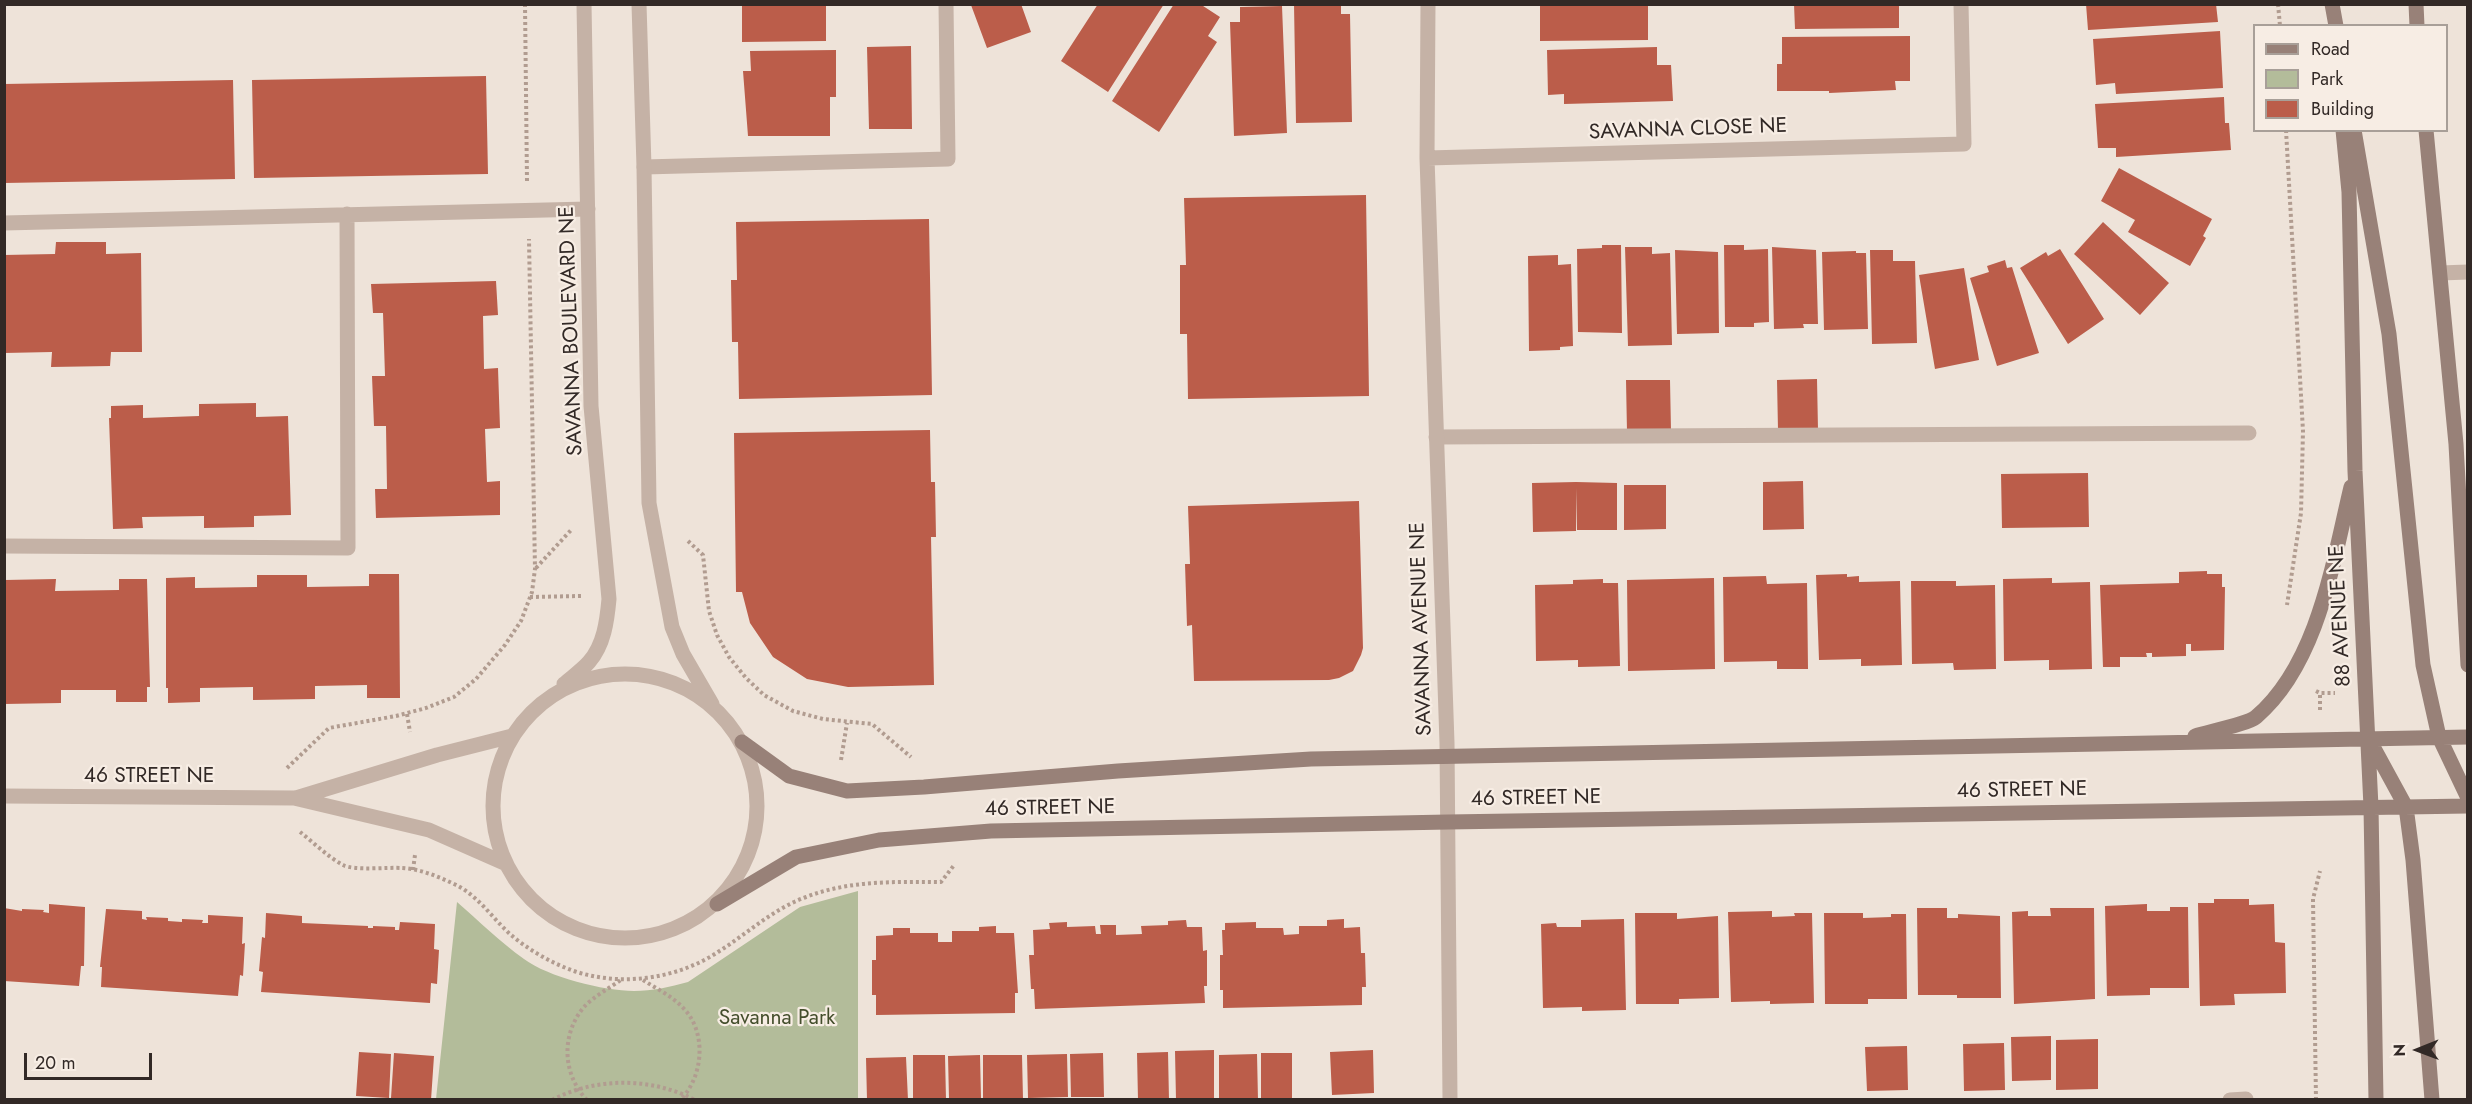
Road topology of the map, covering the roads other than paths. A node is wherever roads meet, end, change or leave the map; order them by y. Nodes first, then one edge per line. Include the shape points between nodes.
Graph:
1 (584, 4) edge
2 (639, 4) edge
3 (946, 4) edge
4 (1428, 4) edge
5 (1961, 4) edge
6 (2331, 4) edge
7 (2416, 4) edge
8 (2334, 24) edge
9 (2417, 24) edge
10 (2343, 132) edge
11 (2354, 132) edge
12 (2426, 132) edge
13 (1427, 158) junction
14 (644, 167) junction
15 (588, 209) junction
16 (347, 214) junction
17 (4, 224) edge
18 (2468, 272) edge
19 (2440, 273) junction
20 (2249, 433) dead end
21 (1436, 437) junction
22 (2355, 471) junction
23 (4, 546) edge
24 (2468, 665) edge
25 (542, 702) junction
26 (713, 706) junction
27 (512, 736) junction
28 (2368, 737) junction
29 (2439, 737) junction
30 (2468, 737) edge
31 (742, 742) junction
32 (2172, 742) junction
33 (1447, 757) junction
34 (4, 796) edge
35 (294, 798) junction
36 (2468, 798) edge
37 (2468, 806) edge
38 (2371, 807) junction
39 (2406, 807) junction
40 (1448, 822) junction
41 (504, 863) junction
42 (717, 904) junction
43 (2246, 1099) edge
44 (1450, 1100) edge
45 (2230, 1100) edge
46 (2376, 1100) edge
47 (2432, 1100) edge

1 - 15 street, SAVANNA BOULEVARD NE
2 - 14 street
3 - 14 street via 948,159
4 - 13 street
5 - 13 street, SAVANNA CLOSE NE via 1964,144
6 - 8 street
7 - 9 street
10 - 22 street, 88 AVENUE NE via 2349,192
11 - 29 street via 2389,334 2423,665
12 - 19 street
13 - 21 street, SAVANNA AVENUE NE
14 - 26 street via 649,503 672,627
15 - 16 street
15 - 25 street, SAVANNA BOULEVARD NE via 591,406 609,599 607,623 589,662
16 - 17 street
16 - 23 street via 348,548
18 - 19 street
19 - 24 street via 2456,444
20 - 21 street
21 - 33 street, SAVANNA AVENUE NE
22 - 28 street, 88 AVENUE NE
22 - 32 street via 2322,607 2292,675 2255,719
25 - 26 street via 583,680 629,673 674,682
25 - 27 street
26 - 31 street
27 - 35 street, 46 STREET NE
27 - 41 street via 496,777 493,820
28 - 29 street, 46 STREET NE
28 - 32 street, 46 STREET NE
28 - 38 street, 88 AVENUE NE
28 - 39 street
29 - 30 street, 46 STREET NE
29 - 36 street
31 - 33 street, 46 STREET NE via 789,776 847,791 1300,760
31 - 42 street via 756,783 757,827 743,869
32 - 33 street, 46 STREET NE
33 - 40 street, SAVANNA AVENUE NE
34 - 35 street, 46 STREET NE
35 - 41 street, 46 STREET NE via 429,830
37 - 39 street, 46 STREET NE
38 - 39 street, 46 STREET NE
38 - 40 street, 46 STREET NE
38 - 46 street, 88 AVENUE NE
39 - 47 street
40 - 42 street, 46 STREET NE via 992,831 879,840 796,857
40 - 44 street, SAVANNA AVENUE NE
41 - 42 street via 525,894 552,919 586,934 683,927
43 - 45 street

